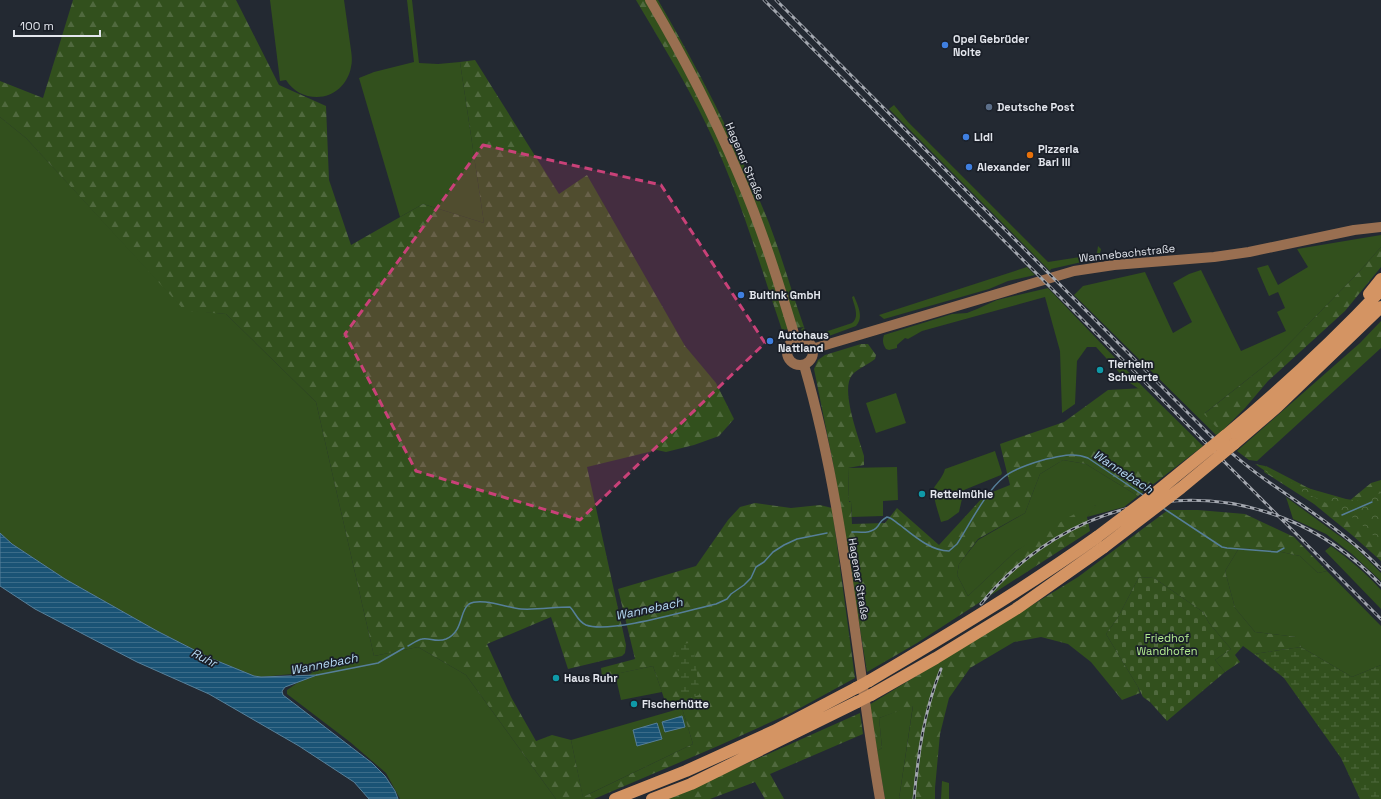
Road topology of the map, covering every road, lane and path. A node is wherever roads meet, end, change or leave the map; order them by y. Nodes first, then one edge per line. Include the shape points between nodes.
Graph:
1 (650, 0) edge
2 (1381, 227) edge
3 (1381, 279) edge
4 (1381, 290) edge
5 (1381, 307) edge
6 (1348, 325) junction
7 (796, 340) junction
8 (812, 349) junction
9 (804, 365) junction
10 (1230, 440) junction
11 (616, 799) edge
12 (652, 799) edge
13 (880, 799) edge

1 - 7 main road, Hagener Straße via 696,83 739,175 774,268
2 - 8 main road, Wannebachstraße via 1249,252 1074,271
3 - 6 highway
4 - 6 highway
5 - 10 highway via 1277,408
6 - 10 highway via 1280,388
7 - 8 main road via 804,340
7 - 9 main road via 788,349 788,357 793,363
8 - 9 main road via 811,359
9 - 13 main road, Hagener Straße via 823,435 839,525
10 - 11 highway, bridge via 1097,537 1014,594 946,636 869,681 774,731
10 - 12 highway, bridge via 1181,488 1016,609 872,695 691,784

